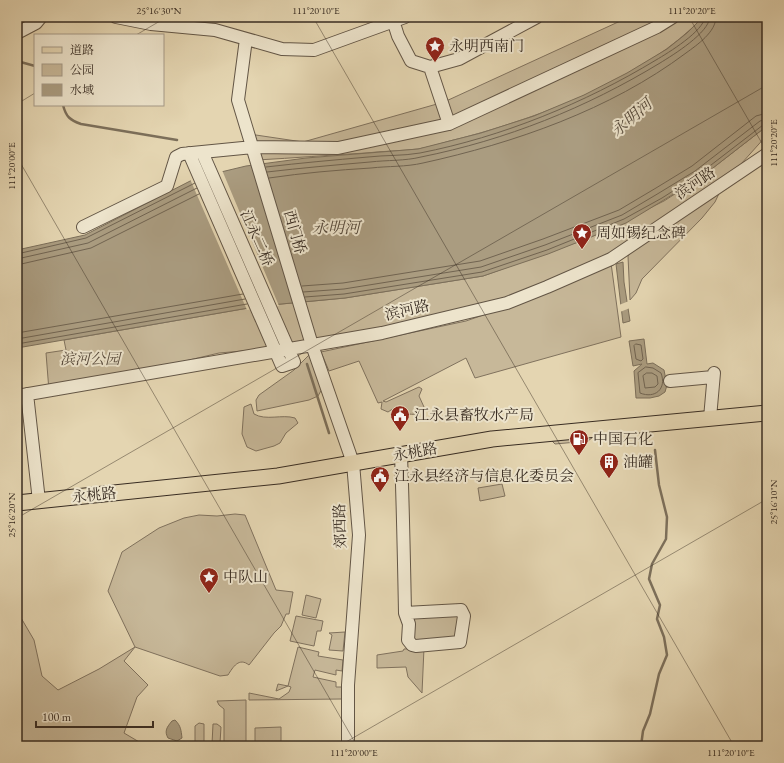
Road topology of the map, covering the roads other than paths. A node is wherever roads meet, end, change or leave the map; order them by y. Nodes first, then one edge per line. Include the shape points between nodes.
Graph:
1 (41, 17) edge
2 (116, 17) edge
3 (537, 17) edge
4 (673, 17) edge
5 (397, 18) edge
6 (17, 33) edge
7 (246, 39) junction
8 (430, 67) junction
9 (449, 124) junction
10 (253, 147) junction
11 (202, 152) junction
12 (189, 153) junction
13 (767, 154) edge
14 (83, 228) dead end
15 (302, 313) joint
16 (312, 345) junction
17 (289, 350) junction
18 (275, 352) junction
19 (670, 381) dead end
20 (22, 395) edge
21 (767, 412) edge
22 (710, 418) junction
23 (401, 455) junction
24 (353, 463) junction
25 (39, 501) junction
26 (17, 503) edge
27 (406, 613) junction
28 (348, 746) edge

1 - 6 street via 36,23
2 - 7 street via 151,24 215,30
3 - 8 street via 459,59
4 - 9 street via 657,27
5 - 7 street via 314,50 282,49
5 - 8 street via 398,36 411,61
7 - 10 street, 西门桥 via 238,100
8 - 9 street
9 - 10 street via 338,148
10 - 11 street
10 - 15 street, 西门桥
11 - 12 street
11 - 17 street, 江永二桥
12 - 14 street via 176,157 167,186
12 - 18 street, 江永二桥
13 - 16 street, 滨河路 via 611,258 547,288 474,312
15 - 16 street, 郊西路
16 - 17 street, 滨河路
16 - 24 street, 郊西路
17 - 18 street, 滨河路
18 - 20 street, 滨河路
19 - 22 street via 713,375
20 - 25 street
21 - 22 main road, 永桃路
22 - 23 main road, 永桃路 via 492,439
23 - 24 main road, 永桃路
23 - 27 street
24 - 25 main road, 永桃路 via 278,476
24 - 28 street, 郊西路 via 359,534 348,685
25 - 26 main road, 永桃路
27 - 27 street via 408,640 412,645 460,642 464,616 461,610

